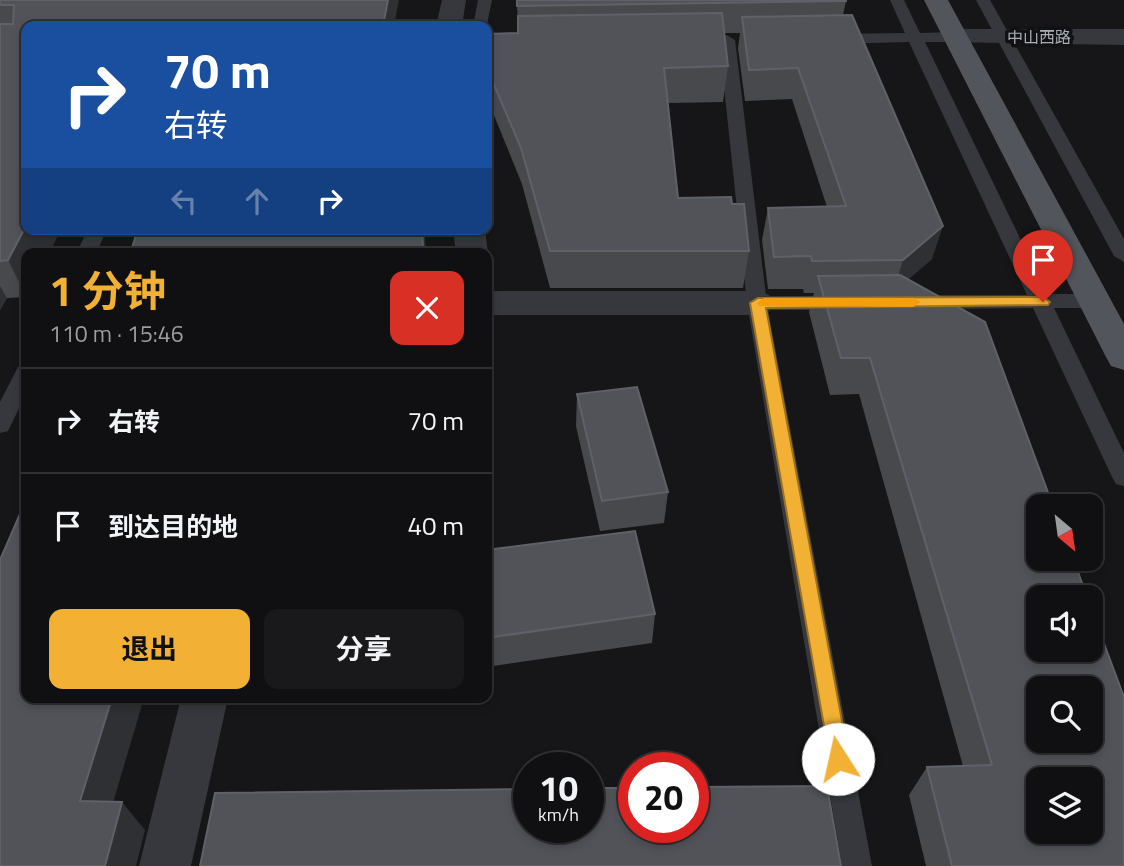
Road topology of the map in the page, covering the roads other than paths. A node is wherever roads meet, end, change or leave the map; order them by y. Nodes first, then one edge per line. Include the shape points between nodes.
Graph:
1 (454, 0) edge
2 (485, 0) edge
3 (897, 0) edge
4 (936, 0) edge
5 (983, 0) edge
6 (450, 21) edge
7 (482, 21) edge
8 (954, 37) junction
9 (1005, 37) junction
10 (1124, 37) edge
11 (913, 38) junction
12 (820, 39) edge
13 (727, 40) edge
14 (1124, 256) edge
15 (1097, 301) junction
16 (893, 302) edge
17 (1043, 302) junction
18 (492, 303) edge
19 (758, 303) junction
20 (866, 303) edge
21 (1124, 356) edge
22 (21, 382) edge
23 (0, 425) edge
24 (1124, 478) edge
25 (204, 703) edge
26 (165, 866) edge
27 (858, 866) edge

1 - 6 street
2 - 7 lane
3 - 11 lane
4 - 8 main road
5 - 9 lane
8 - 9 street, 中山西路
8 - 11 lane
8 - 15 main road
9 - 10 street, 中山西路
9 - 14 lane
11 - 12 lane
11 - 17 lane
13 - 19 lane
15 - 17 lane
15 - 21 main road
16 - 17 lane
17 - 24 lane
18 - 19 street
19 - 20 lane
19 - 27 lane
22 - 23 lane
25 - 26 street

